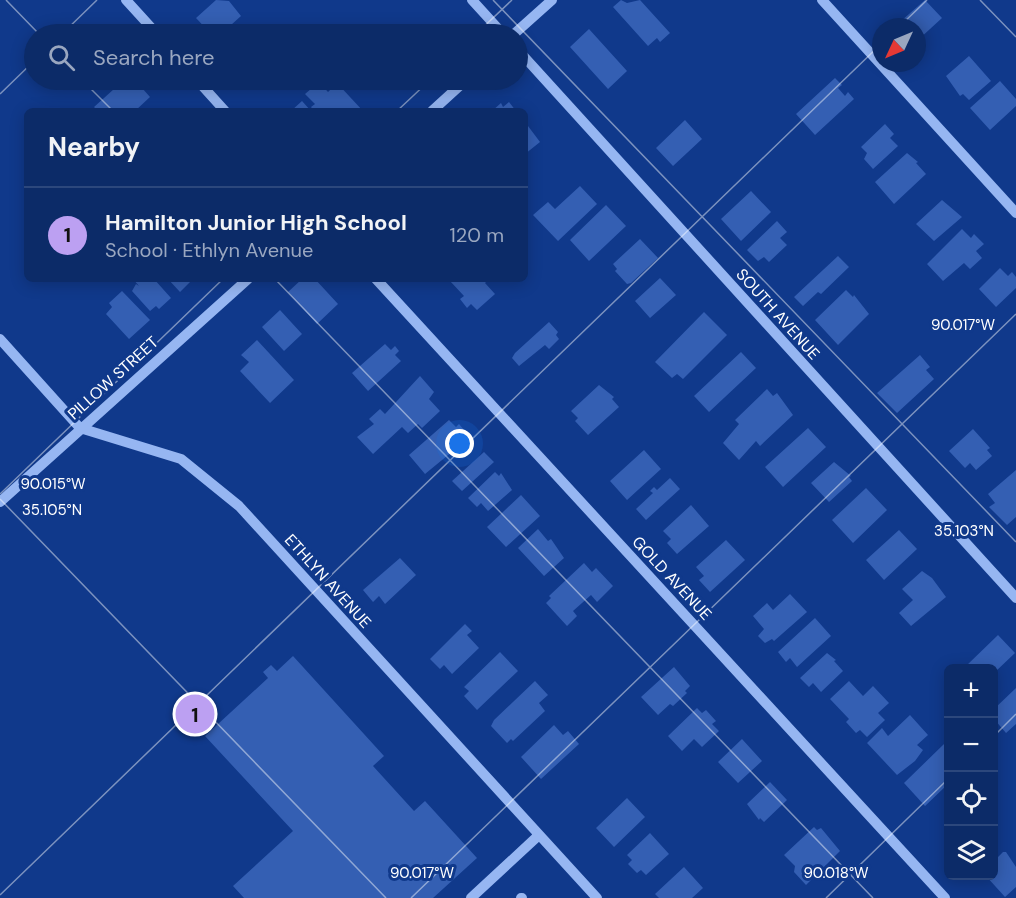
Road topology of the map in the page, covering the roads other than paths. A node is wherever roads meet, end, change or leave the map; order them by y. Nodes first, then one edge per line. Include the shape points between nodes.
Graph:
1 (126, 0) edge
2 (472, 0) edge
3 (552, 0) edge
4 (822, 0) edge
5 (148, 24) edge
6 (494, 24) edge
7 (525, 24) edge
8 (528, 61) edge
9 (206, 90) edge
10 (455, 90) edge
11 (222, 108) edge
12 (435, 108) edge
13 (1016, 213) edge
14 (245, 282) edge
15 (379, 282) edge
16 (0, 339) edge
17 (80, 428) junction
18 (0, 502) edge
19 (1016, 598) edge
20 (539, 835) junction
21 (471, 898) edge
22 (597, 898) edge
23 (945, 898) edge

1 - 5 street
2 - 6 street
3 - 7 street
4 - 13 street
8 - 19 street, SOUTH AVENUE
9 - 11 street
10 - 12 street
14 - 17 street, PILLOW STREET
15 - 23 street, GOLD AVENUE
16 - 17 street
17 - 18 street, PILLOW STREET
17 - 20 street, ETHLYN AVENUE via 181,459 239,506
20 - 21 street
20 - 22 street, ETHLYN AVENUE

